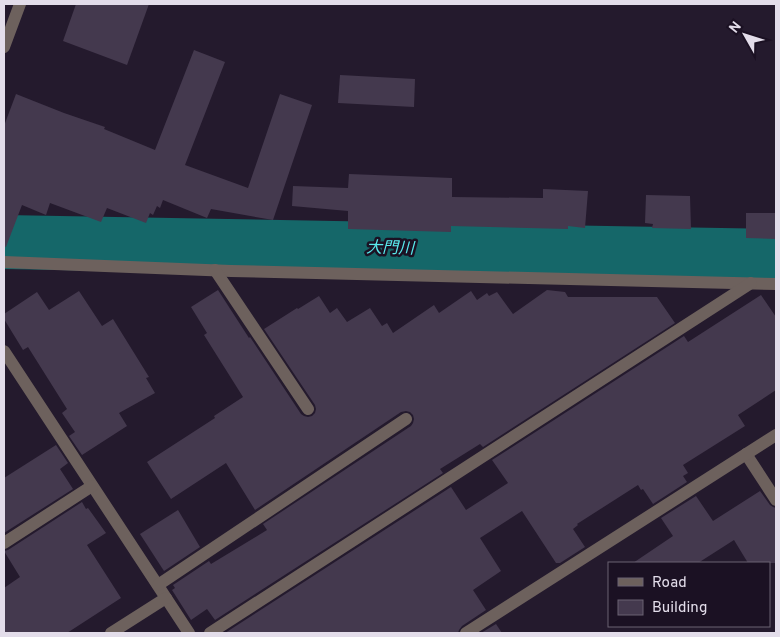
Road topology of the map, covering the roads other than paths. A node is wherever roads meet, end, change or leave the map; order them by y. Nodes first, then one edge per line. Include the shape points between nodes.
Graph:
1 (20, 4) edge
2 (4, 47) edge
3 (4, 262) edge
4 (215, 270) junction
5 (751, 283) junction
6 (776, 284) edge
7 (4, 351) edge
8 (308, 409) dead end
9 (406, 418) dead end
10 (776, 435) edge
11 (746, 454) junction
12 (92, 486) junction
13 (776, 500) edge
14 (4, 543) edge
15 (158, 586) junction
16 (166, 598) junction
17 (111, 633) edge
18 (189, 633) edge
19 (210, 633) edge
20 (466, 633) edge

1 - 2 street
3 - 4 street
4 - 5 street
4 - 8 street
5 - 6 street
5 - 19 street
7 - 12 street
9 - 15 street
10 - 11 street
11 - 13 street
11 - 20 street
12 - 14 street
12 - 15 street
15 - 16 street
16 - 17 street
16 - 18 street

